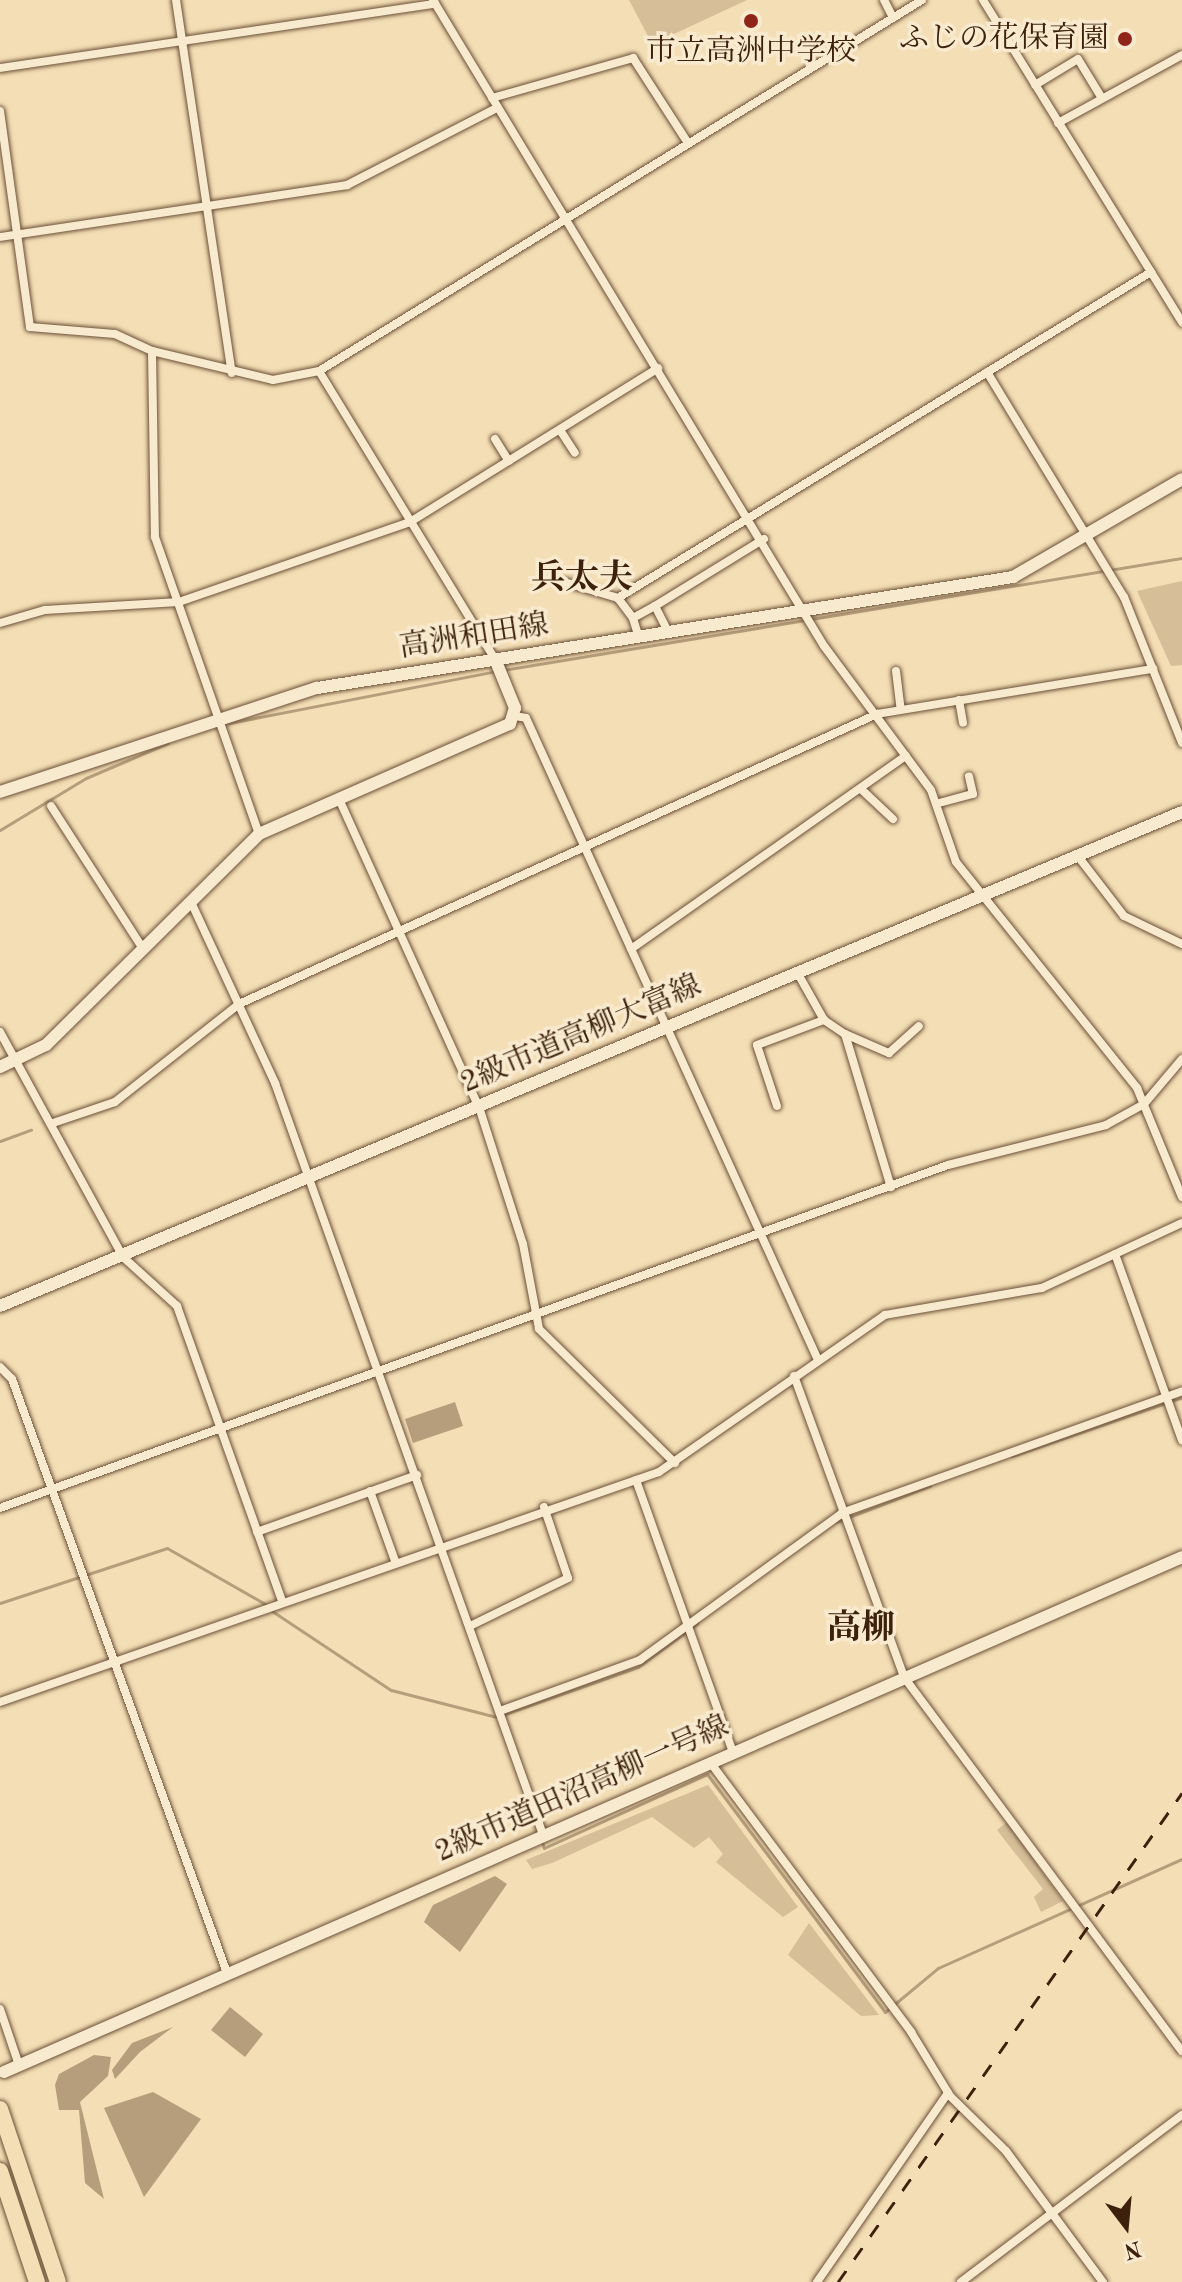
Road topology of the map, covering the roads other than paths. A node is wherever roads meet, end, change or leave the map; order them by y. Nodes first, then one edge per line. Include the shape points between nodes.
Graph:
1 (176, 0) edge
2 (884, 0) edge
3 (922, 0) edge
4 (983, 0) edge
5 (439, 2) edge
6 (893, 18) junction
7 (183, 42) junction
8 (1182, 55) edge
9 (0, 68) edge
10 (1035, 85) junction
11 (1100, 95) junction
12 (492, 98) junction
13 (497, 108) junction
14 (0, 111) edge
15 (1058, 123) junction
16 (688, 143) junction
17 (209, 207) junction
18 (567, 218) junction
19 (19, 235) junction
20 (0, 237) edge
21 (1151, 272) junction
22 (1182, 322) edge
23 (152, 351) junction
24 (658, 368) junction
25 (319, 371) junction
26 (987, 372) junction
27 (232, 373) junction
28 (560, 430) junction
29 (495, 439) dead end
30 (575, 453) dead end
31 (509, 461) junction
32 (1182, 479) edge
33 (751, 517) junction
34 (410, 522) junction
35 (1087, 536) junction
36 (764, 539) junction
37 (564, 582) dead end
38 (618, 598) junction
39 (179, 602) junction
40 (655, 606) junction
41 (808, 609) junction
42 (633, 618) junction
43 (0, 623) edge
44 (669, 634) junction
45 (639, 638) junction
46 (495, 659) junction
47 (1153, 669) junction
48 (896, 671) dead end
49 (959, 700) junction
50 (901, 710) junction
51 (877, 714) junction
52 (218, 715) junction
53 (515, 716) junction
54 (963, 723) dead end
55 (1182, 743) edge
56 (906, 756) junction
57 (969, 776) dead end
58 (861, 789) junction
59 (0, 792) edge
60 (339, 799) junction
61 (939, 803) junction
62 (51, 806) dead end
63 (1182, 812) edge
64 (893, 819) dead end
65 (259, 834) junction
66 (584, 846) junction
67 (1077, 855) junction
68 (981, 895) junction
69 (191, 902) junction
70 (399, 932) junction
71 (1182, 944) edge
72 (143, 949) junction
73 (631, 949) junction
74 (797, 972) junction
75 (239, 1004) junction
76 (824, 1020) junction
77 (919, 1026) dead end
78 (666, 1028) junction
79 (0, 1032) edge
80 (845, 1034) junction
81 (19, 1057) junction
82 (1182, 1059) edge
83 (0, 1067) edge
84 (1144, 1104) junction
85 (777, 1106) dead end
86 (479, 1107) junction
87 (53, 1123) junction
88 (309, 1177) junction
89 (891, 1187) junction
90 (1182, 1197) edge
91 (1182, 1223) edge
92 (761, 1232) junction
93 (1115, 1254) junction
94 (123, 1257) junction
95 (0, 1306) edge
96 (537, 1312) junction
97 (818, 1360) junction
98 (0, 1367) edge
99 (379, 1370) junction
100 (794, 1376) junction
101 (1182, 1391) edge
102 (1165, 1397) junction
103 (219, 1430) junction
104 (1182, 1440) edge
105 (675, 1463) junction
106 (417, 1475) junction
107 (636, 1480) junction
108 (52, 1490) junction
109 (370, 1491) junction
110 (544, 1507) junction
111 (0, 1508) edge
112 (842, 1513) junction
113 (257, 1532) junction
114 (442, 1545) junction
115 (1182, 1557) edge
116 (395, 1561) junction
117 (282, 1601) junction
118 (688, 1625) junction
119 (470, 1626) junction
120 (113, 1662) junction
121 (904, 1677) junction
122 (0, 1702) edge
123 (500, 1711) junction
124 (733, 1752) junction
125 (710, 1762) junction
126 (543, 1835) junction
127 (227, 1973) junction
128 (0, 2009) edge
129 (1182, 2051) edge
130 (19, 2065) junction
131 (4, 2072) dead end
132 (948, 2093) junction
133 (0, 2109) edge
134 (1182, 2115) edge
135 (0, 2171) edge
136 (1051, 2215) junction
137 (37, 2282) edge
138 (58, 2282) edge
139 (817, 2282) edge
140 (961, 2282) edge
141 (1103, 2282) edge

1 - 7 street
2 - 6 street
3 - 6 street
4 - 10 street
5 - 7 street
5 - 12 street
6 - 16 street
7 - 9 street
7 - 17 street
8 - 11 street
10 - 11 street via 1078,59
10 - 15 street
11 - 15 street
12 - 13 street
12 - 16 street via 633,58
13 - 17 street via 347,185
13 - 18 street
14 - 19 street
15 - 21 street
16 - 18 street
17 - 19 street
17 - 27 street
18 - 24 street
18 - 25 street
19 - 20 street
19 - 23 street via 30,327 115,334
21 - 22 street
21 - 26 street
23 - 27 street
23 - 39 street via 150,510
24 - 28 street
24 - 33 street
25 - 27 street via 273,380
25 - 34 street
26 - 33 street
26 - 35 street
28 - 30 street
28 - 31 street
29 - 31 street
31 - 34 street
32 - 35 street, 高洲和田線
33 - 36 street
33 - 38 street
34 - 39 street
34 - 46 street
35 - 41 street, 高洲和田線 via 1013,577
35 - 47 street via 1124,597
36 - 40 street
36 - 41 street
37 - 38 street
38 - 42 street
39 - 43 street via 45,610
39 - 52 street
40 - 42 street
40 - 44 street
41 - 44 street, 高洲和田線
41 - 51 street via 817,631
42 - 45 street
44 - 45 street, 高洲和田線
45 - 46 street, 高洲和田線
46 - 52 street, 高洲和田線 via 317,688
46 - 53 street
47 - 49 street
47 - 55 street
48 - 50 street
49 - 50 street
49 - 54 street
50 - 51 street
51 - 56 street
51 - 66 street
52 - 59 street, 高洲和田線
52 - 65 street
53 - 60 street via 408,774
53 - 66 street via 526,718
56 - 58 street
56 - 61 street
57 - 61 street via 973,794
58 - 64 street
58 - 73 street
60 - 65 street
60 - 70 street
61 - 68 street via 956,862
62 - 72 street
63 - 67 street, 2級市道高柳大富線
65 - 69 street
66 - 70 street
66 - 73 street
67 - 68 street, 2級市道高柳大富線
67 - 71 street via 1124,916
68 - 74 street, 2級市道高柳大富線
68 - 84 street
69 - 72 street
69 - 75 street
70 - 75 street
70 - 86 street
72 - 81 street via 46,1045
73 - 78 street
74 - 76 street
74 - 78 street, 2級市道高柳大富線
75 - 87 street via 115,1102
75 - 88 street
76 - 80 street
76 - 85 street via 757,1045
77 - 80 street via 889,1053
78 - 86 street, 2級市道高柳大富線
78 - 92 street
79 - 81 street
80 - 89 street
81 - 83 street
81 - 87 street
82 - 84 street
84 - 89 street via 1106,1125
84 - 90 street
86 - 88 street, 2級市道高柳大富線
86 - 96 street via 523,1244
87 - 94 street
88 - 94 street, 2級市道高柳大富線
88 - 99 street
89 - 92 street
91 - 93 street
92 - 96 street
92 - 97 street
93 - 97 street via 1042,1288 885,1315
93 - 102 street
94 - 95 street, 2級市道高柳大富線
94 - 103 street via 177,1306
96 - 99 street
96 - 105 street via 539,1329
97 - 100 street
98 - 108 street via 12,1379
99 - 103 street
99 - 106 street
100 - 105 street
100 - 112 street
101 - 102 street
102 - 104 street
102 - 112 street
103 - 108 street
103 - 113 street
105 - 107 street
106 - 109 street
106 - 114 street
107 - 110 street
107 - 118 street
108 - 111 street
108 - 120 street
109 - 113 street
109 - 116 street
110 - 114 street
110 - 119 street via 568,1578
112 - 118 street
112 - 121 street
113 - 117 street
114 - 116 street
114 - 119 street
115 - 121 street, 2級市道田沼高柳一号線
116 - 117 street
117 - 120 street
118 - 123 street via 640,1660
118 - 124 street
119 - 123 street
120 - 122 street
120 - 127 street
121 - 124 street, 2級市道田沼高柳一号線
121 - 129 street
123 - 126 street
124 - 125 street, 2級市道田沼高柳一号線
125 - 126 street, 2級市道田沼高柳一号線
125 - 132 street via 911,2032
126 - 127 street, 2級市道田沼高柳一号線
127 - 130 street, 2級市道田沼高柳一号線
128 - 130 street
130 - 131 street, 2級市道田沼高柳一号線
132 - 136 street via 1006,2151
132 - 139 street
133 - 138 highway
134 - 136 street
135 - 137 highway
136 - 140 street
136 - 141 street

